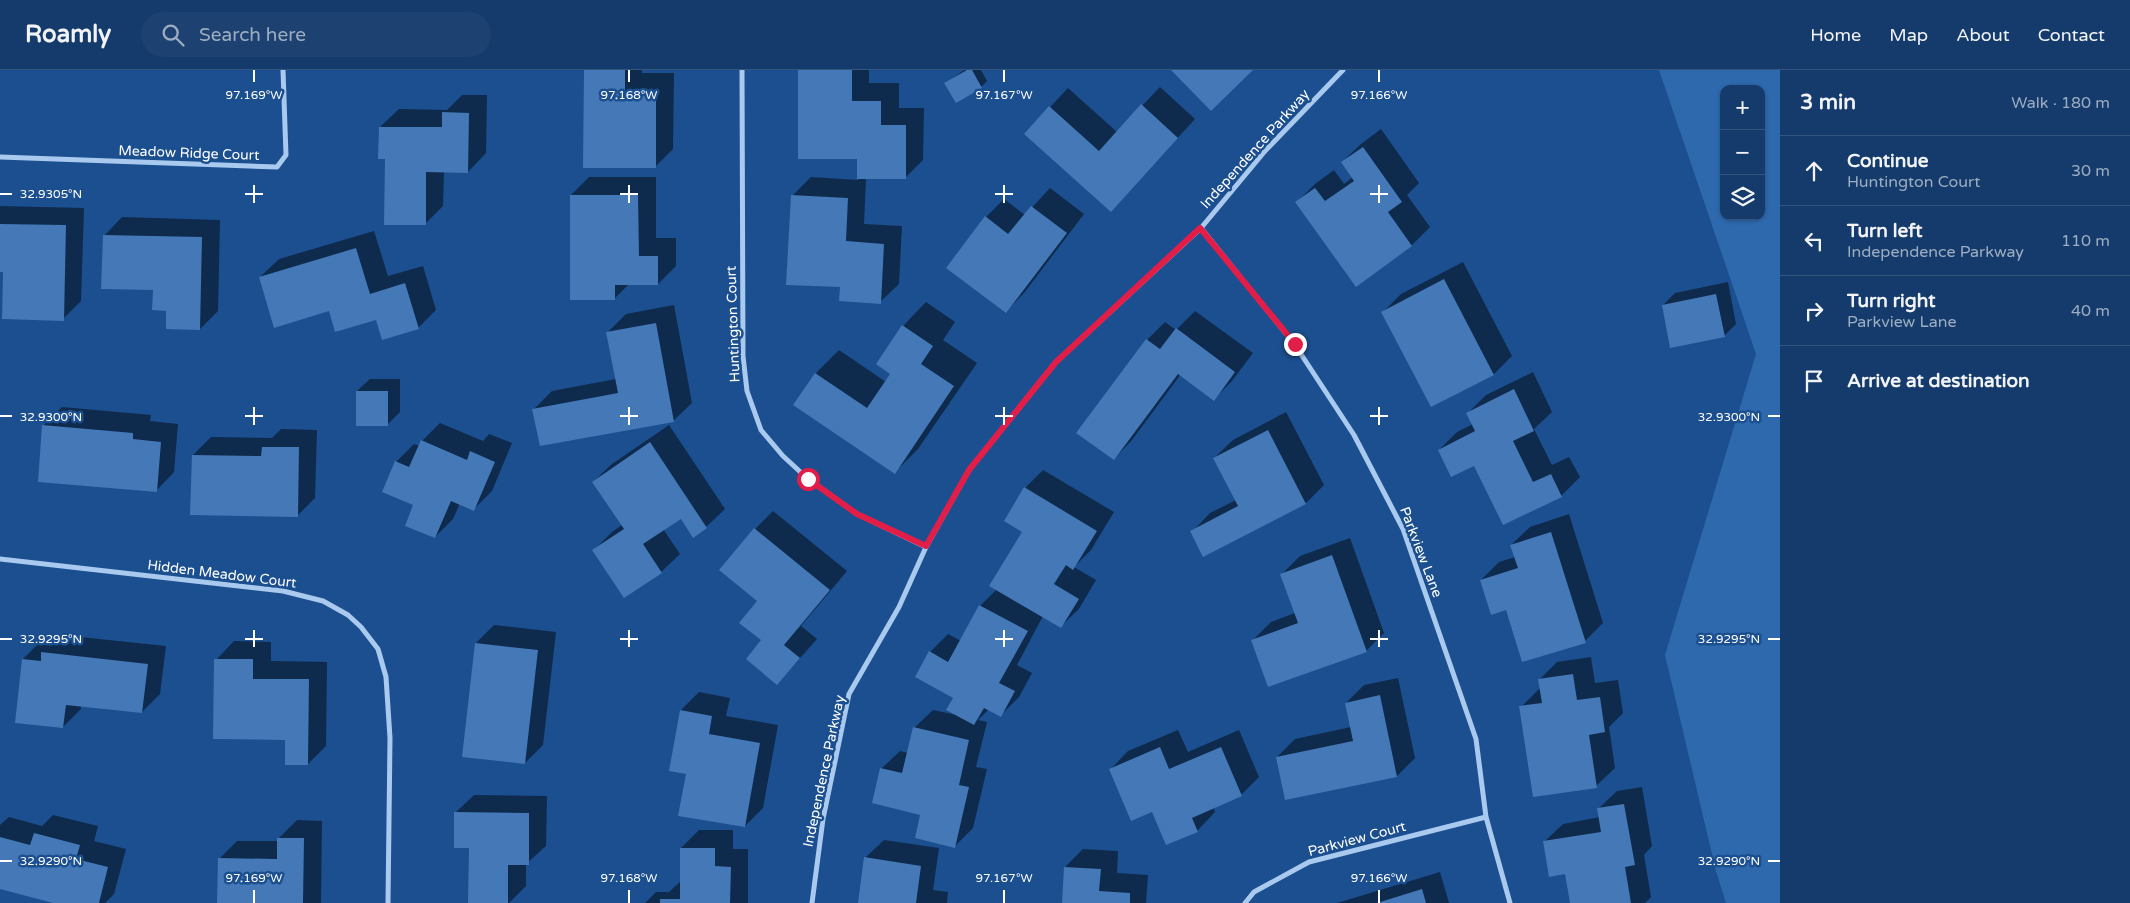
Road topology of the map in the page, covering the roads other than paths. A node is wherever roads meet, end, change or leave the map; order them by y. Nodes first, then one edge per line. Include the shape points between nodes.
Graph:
1 (283, 70) edge
2 (742, 70) edge
3 (1343, 70) edge
4 (0, 157) edge
5 (1200, 228) junction
6 (926, 546) junction
7 (0, 559) edge
8 (1486, 817) junction
9 (388, 903) edge
10 (812, 903) edge
11 (1245, 903) edge
12 (1510, 903) edge

1 - 4 street, Meadow Ridge Court via 286,155 277,167
2 - 6 street, Huntington Court via 743,356 747,391 761,430 808,479 857,514
3 - 5 street, Independence Parkway via 1266,151
5 - 6 street, Independence Parkway via 1056,362 969,470
5 - 8 street, Parkview Lane via 1295,344 1354,435 1403,529 1476,739
6 - 10 street, Independence Parkway via 899,606 850,694 823,819
7 - 9 street, Hidden Meadow Court via 283,591 323,601 348,616 378,649 386,677 390,738
8 - 11 street, Parkview Court via 1309,862 1272,880 1254,892
8 - 12 street, Parkview Lane

